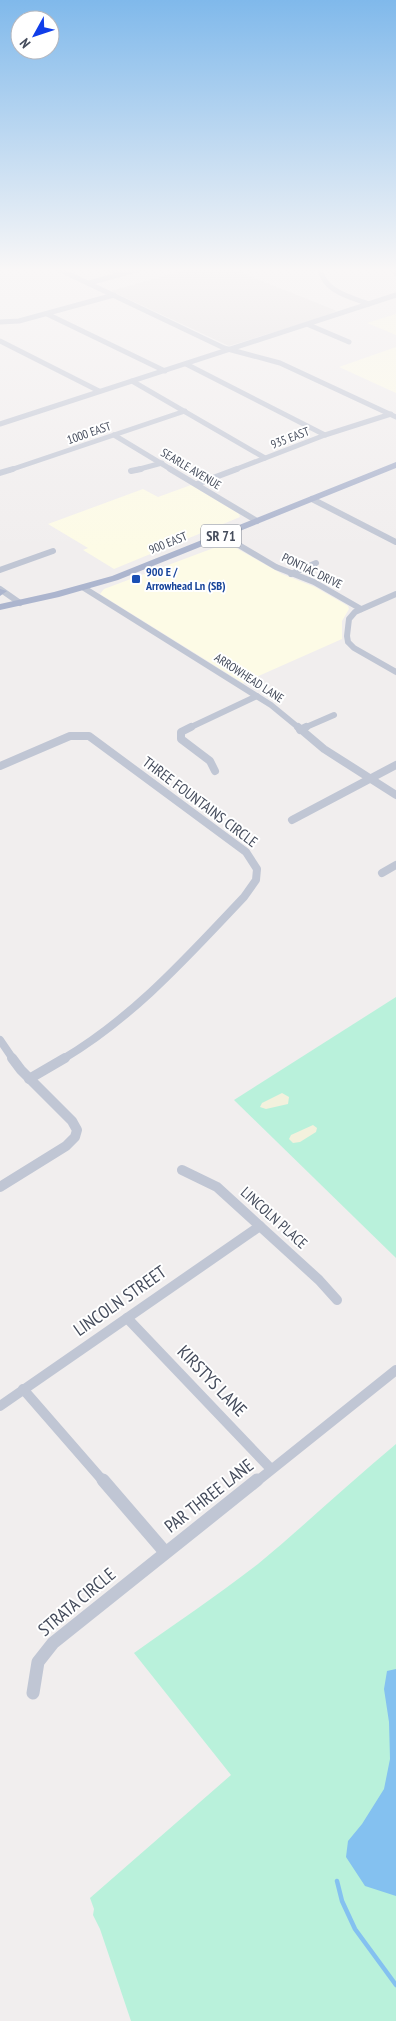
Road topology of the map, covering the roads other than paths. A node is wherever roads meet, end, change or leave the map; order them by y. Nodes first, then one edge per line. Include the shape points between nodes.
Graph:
1 (40, 361) edge
2 (145, 361) edge
3 (194, 361) edge
4 (274, 361) edge
5 (186, 364) junction
6 (165, 371) junction
7 (132, 381) junction
8 (99, 391) junction
9 (185, 410) junction
10 (393, 415) edge
11 (0, 424) edge
12 (114, 435) junction
13 (325, 435) junction
14 (265, 458) junction
15 (162, 464) junction
16 (396, 465) edge
17 (131, 471) dead end
18 (0, 473) edge
19 (197, 484) junction
20 (312, 499) junction
21 (257, 521) junction
22 (222, 535) junction
23 (396, 542) edge
24 (53, 552) dead end
25 (316, 563) dead end
26 (0, 570) edge
27 (291, 574) junction
28 (84, 588) junction
29 (1, 591) edge
30 (396, 594) edge
31 (20, 603) junction
32 (0, 607) edge
33 (361, 609) junction
34 (396, 672) edge
35 (257, 696) junction
36 (334, 715) dead end
37 (300, 730) junction
38 (396, 765) edge
39 (0, 766) edge
40 (215, 771) dead end
41 (370, 779) junction
42 (396, 795) edge
43 (292, 820) dead end
44 (396, 865) edge
45 (382, 873) dead end
46 (0, 1040) edge
47 (29, 1080) junction
48 (182, 1170) dead end
49 (0, 1187) edge
50 (260, 1226) junction
51 (338, 1300) dead end
52 (127, 1318) junction
53 (396, 1370) edge
54 (23, 1390) junction
55 (0, 1406) edge
56 (272, 1469) junction
57 (165, 1552) junction
58 (33, 1693) dead end

1 - 8 street
2 - 6 street
3 - 5 street
4 - 10 street
5 - 6 street
5 - 13 street
6 - 7 street
7 - 8 street
7 - 9 street
8 - 11 street
9 - 12 street, 1000 EAST
9 - 14 street
10 - 13 street, 935 EAST
12 - 15 street, SEARLE AVENUE
12 - 18 street, 1000 EAST
13 - 14 street, 935 EAST
14 - 19 street, 935 EAST
15 - 17 street
15 - 19 street, SEARLE AVENUE
16 - 20 main road, 900 EAST / SR 71
19 - 21 street, SEARLE AVENUE
20 - 21 main road, 900 EAST / SR 71
20 - 23 street
21 - 22 main road, 900 EAST / SR 71
22 - 27 street, PONTIAC DRIVE
22 - 28 main road, 900 EAST / SR 71
24 - 26 street
25 - 27 street
27 - 33 street, PONTIAC DRIVE via 318,584
28 - 31 main road, 900 EAST / SR 71
28 - 35 street, ARROWHEAD LANE
29 - 31 street
30 - 33 street
31 - 32 main road, 900 EAST / SR 71
33 - 34 street via 349,619 348,642
35 - 37 street, ARROWHEAD LANE
35 - 40 street via 181,732 181,739 210,761
36 - 37 street
37 - 41 street, ARROWHEAD LANE
38 - 41 street
39 - 47 street, THREE FOUNTAINS CIRCLE via 70,736 89,736 246,852 258,872 256,883 244,897 154,991 94,1041
41 - 42 street, ARROWHEAD LANE
41 - 43 street
44 - 45 street
46 - 47 street
47 - 49 street via 72,1121 76,1134 66,1146
48 - 50 street, LINCOLN PLACE via 217,1187
50 - 51 street, LINCOLN PLACE
50 - 52 street, LINCOLN STREET
52 - 54 street, LINCOLN STREET
52 - 56 street, KIRSTYS LANE
53 - 56 street, PAR THREE LANE
54 - 55 street, LINCOLN STREET
54 - 57 street, PAR THREE LANE
56 - 57 street, PAR THREE LANE
57 - 58 street, STRATA CIRCLE via 46,1649 36,1671

